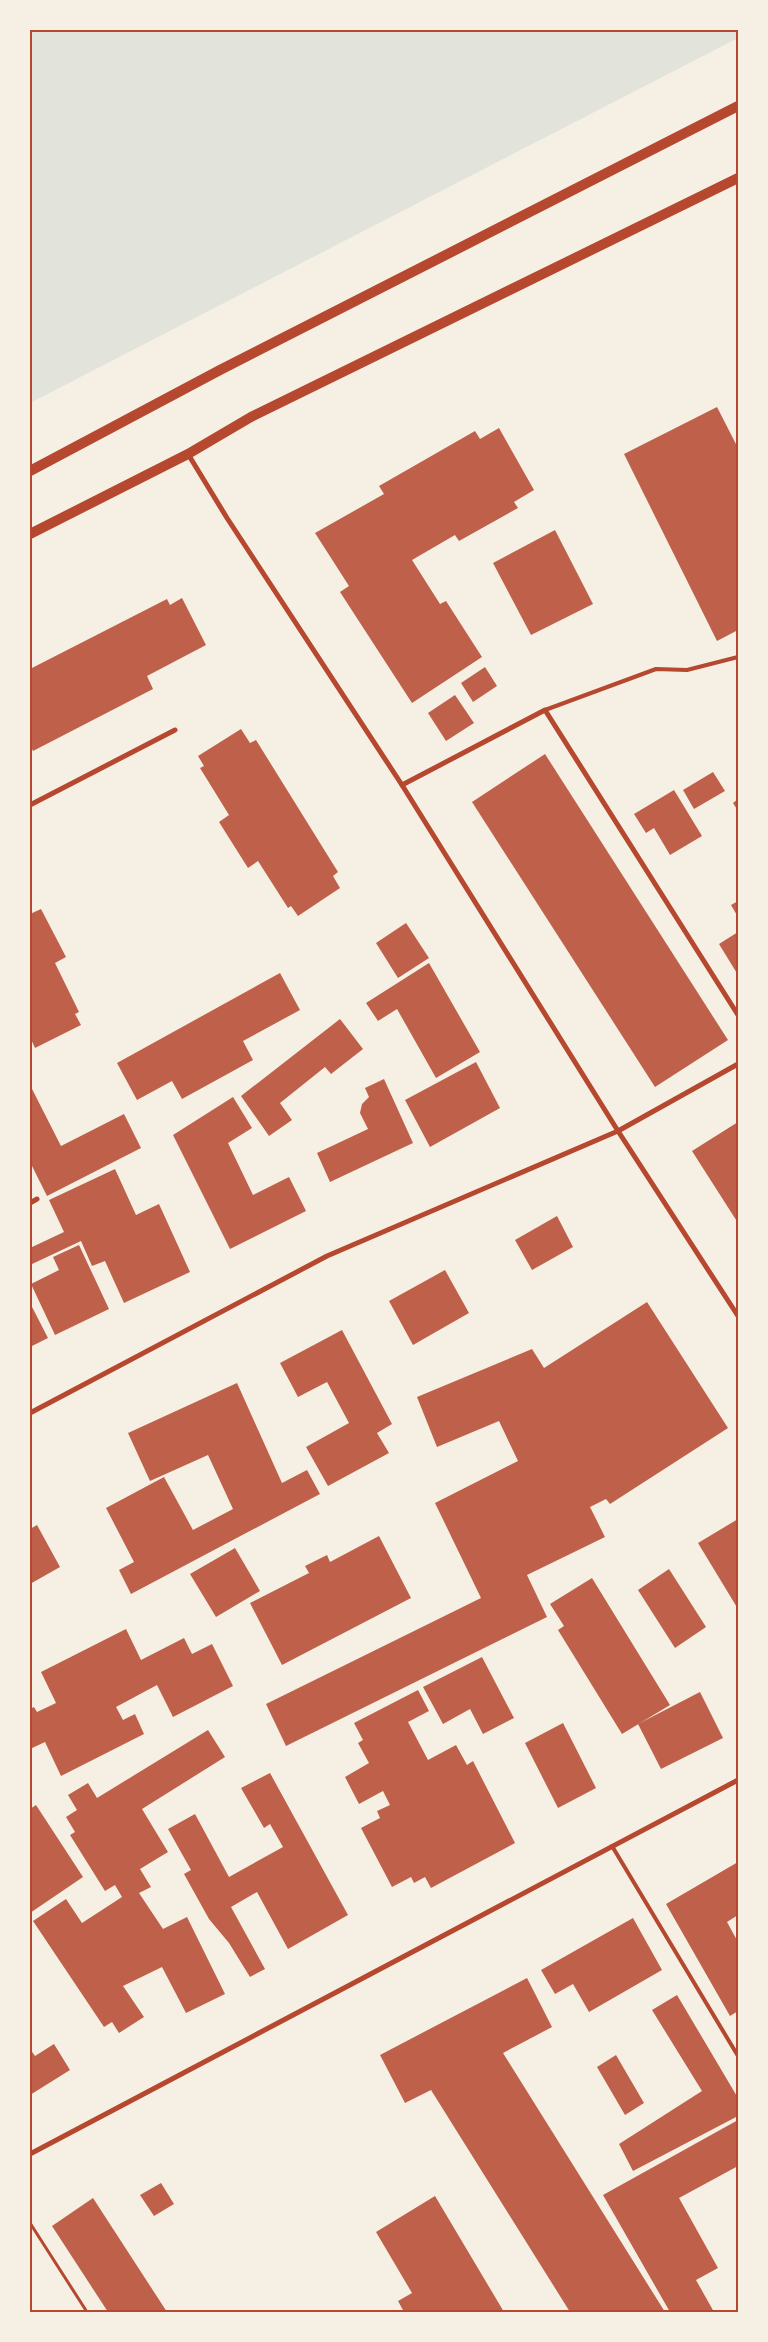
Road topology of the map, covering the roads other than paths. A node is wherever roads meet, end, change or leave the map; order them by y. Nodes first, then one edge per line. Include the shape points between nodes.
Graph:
1 (738, 106) edge
2 (738, 178) edge
3 (188, 454) junction
4 (30, 470) edge
5 (30, 534) edge
6 (738, 657) edge
7 (544, 710) junction
8 (175, 730) dead end
9 (402, 784) junction
10 (30, 805) edge
11 (738, 1015) edge
12 (738, 1064) edge
13 (618, 1131) junction
14 (37, 1199) dead end
15 (30, 1203) edge
16 (738, 1316) edge
17 (30, 1413) edge
18 (738, 1780) edge
19 (612, 1846) junction
20 (738, 2056) edge
21 (30, 2154) edge

1 - 4 main road
2 - 3 main road via 251,417
3 - 5 main road
3 - 9 street
6 - 7 lane via 687,670 656,669
7 - 9 street
7 - 11 street
8 - 10 street
9 - 13 street
12 - 13 street
13 - 16 street
13 - 17 street via 327,1256
14 - 15 street
18 - 19 street
19 - 20 lane
19 - 21 street

